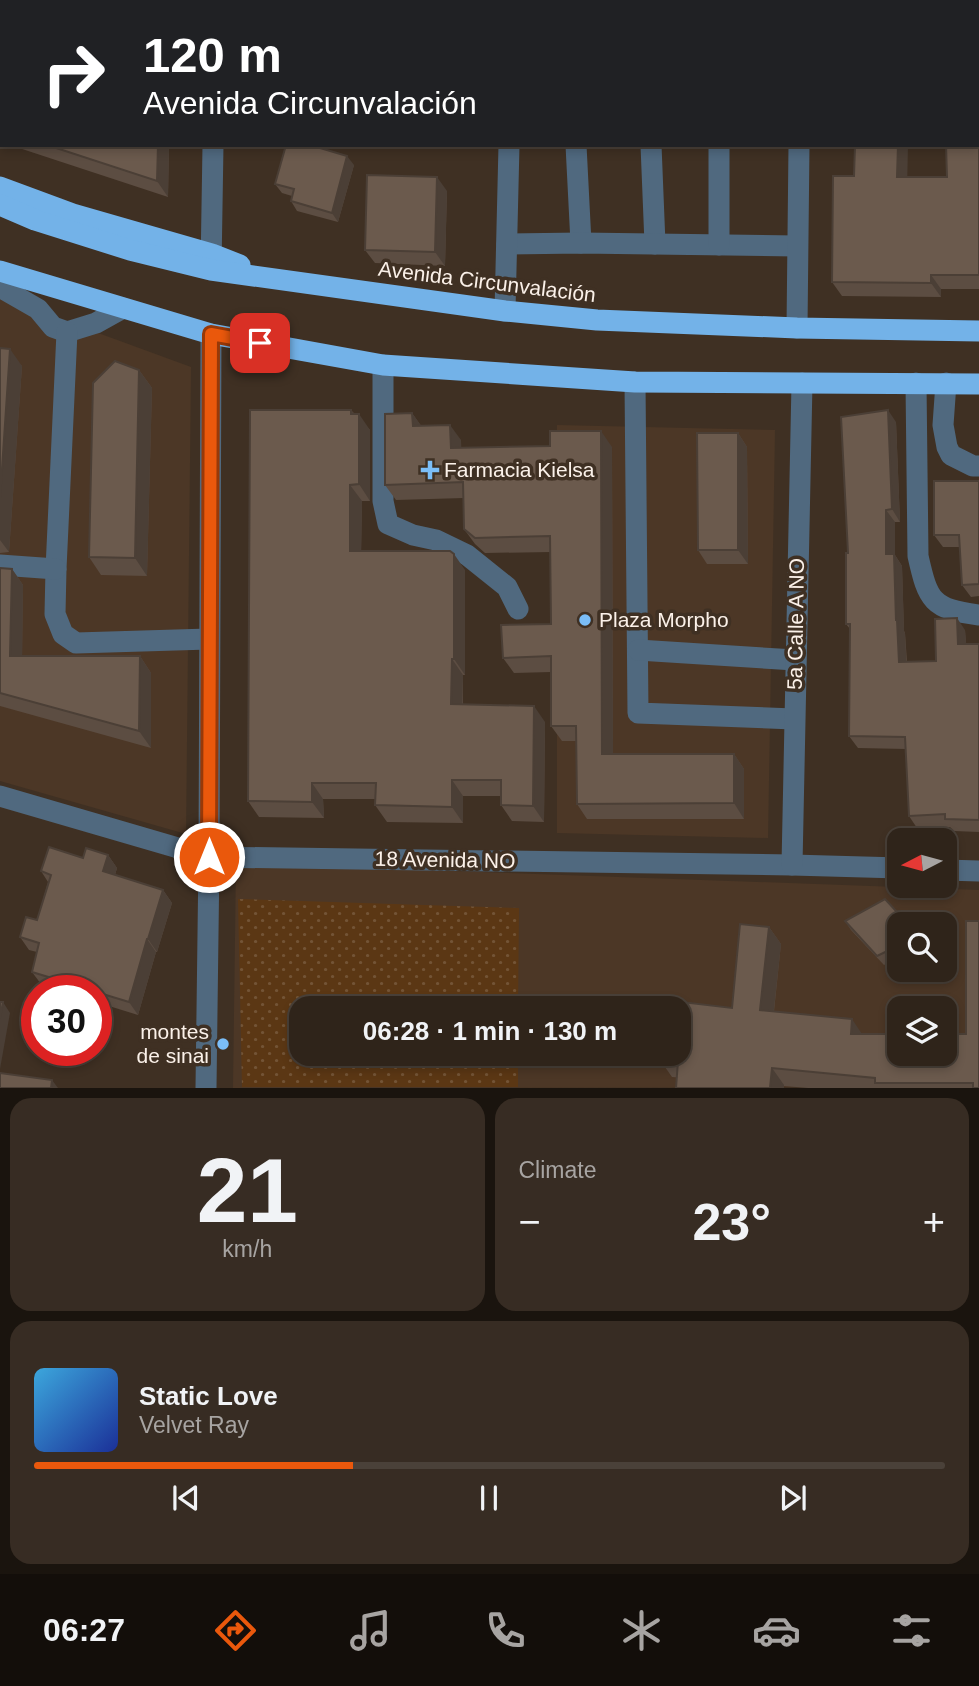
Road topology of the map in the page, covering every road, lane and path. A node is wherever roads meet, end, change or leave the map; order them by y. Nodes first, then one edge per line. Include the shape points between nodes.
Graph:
1 (213, 147) edge
2 (509, 147) edge
3 (576, 147) edge
4 (651, 147) edge
5 (719, 147) edge
6 (799, 147) edge
7 (0, 187) edge
8 (0, 205) edge
9 (581, 243) junction
10 (507, 244) junction
11 (655, 244) junction
12 (719, 245) junction
13 (797, 246) junction
14 (212, 262) junction
15 (0, 271) edge
16 (0, 288) edge
17 (123, 309) junction
18 (505, 312) junction
19 (797, 328) junction
20 (979, 331) edge
21 (67, 332) junction
22 (211, 334) junction
23 (383, 365) junction
24 (635, 382) junction
25 (802, 383) junction
26 (916, 383) junction
27 (946, 383) junction
28 (979, 384) edge
29 (979, 466) edge
30 (0, 565) edge
31 (56, 569) junction
32 (518, 609) dead end
33 (979, 615) edge
34 (209, 639) junction
35 (638, 650) junction
36 (795, 660) junction
37 (794, 719) junction
38 (0, 796) edge
39 (209, 857) junction
40 (792, 865) junction
41 (887, 868) edge
42 (957, 870) edge
43 (979, 871) edge
44 (206, 1087) edge

1 - 14 street
2 - 10 street
3 - 9 street
4 - 11 street
5 - 12 street
6 - 13 street
7 - 14 highway
8 - 14 highway, Avenida Circunvalación via 130,250
9 - 10 street
9 - 11 street
10 - 18 street
11 - 12 street
12 - 13 street
13 - 19 street
14 - 18 highway, Avenida Circunvalación via 319,286
15 - 17 highway
16 - 21 street via 38,309 53,327
17 - 21 street
17 - 22 highway
18 - 19 highway, Avenida Circunvalación
19 - 20 highway, Avenida Circunvalación
21 - 31 street
22 - 23 highway
22 - 34 street
23 - 24 highway
23 - 32 street via 383,501 388,524 467,555 507,587
24 - 25 highway
24 - 35 street
25 - 26 highway
25 - 36 street, 5a Calle A NO
26 - 27 highway
26 - 33 street via 918,556 924,583 933,600 948,610
27 - 28 highway
27 - 29 street via 943,425 947,447 951,455
30 - 31 street
31 - 34 street via 55,614 64,634 76,643
34 - 39 street
35 - 36 street
35 - 37 street via 638,713
36 - 37 street, 5a Calle A NO
37 - 40 street, 5a Calle A NO
38 - 39 street, 18 Avenida NO
39 - 40 street, 18 Avenida NO
39 - 44 street
40 - 41 street, 18 Avenida NO
42 - 43 street

